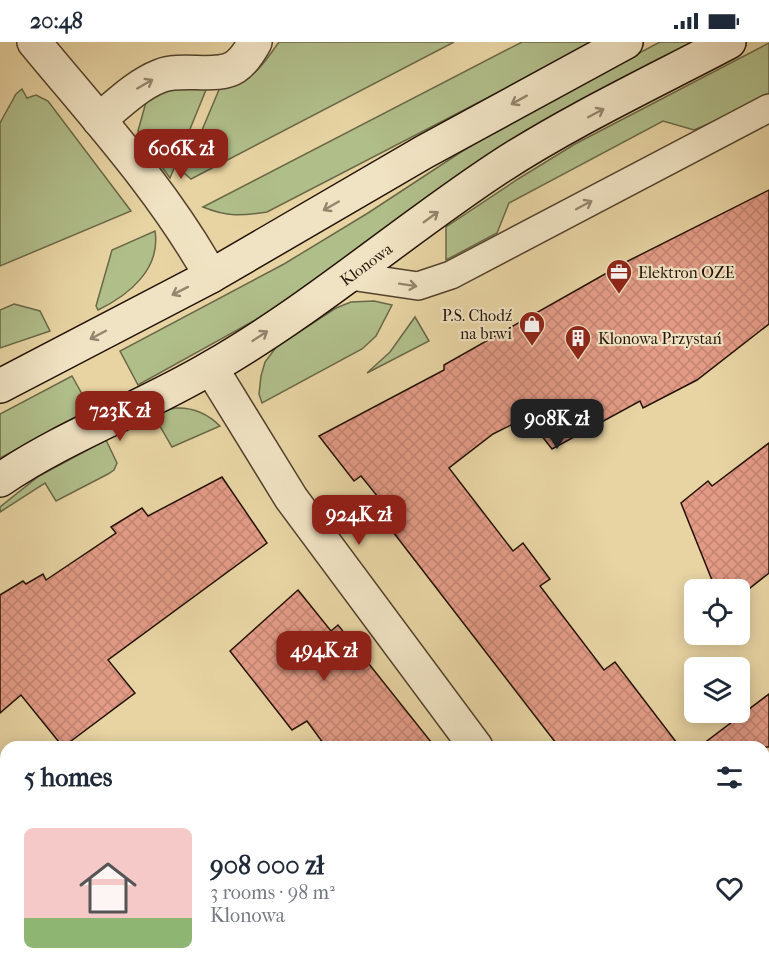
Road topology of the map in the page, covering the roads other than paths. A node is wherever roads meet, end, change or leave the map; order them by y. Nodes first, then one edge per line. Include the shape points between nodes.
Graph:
1 (34, 42) edge
2 (255, 42) edge
3 (626, 42) edge
4 (729, 42) edge
5 (768, 109) edge
6 (99, 120) junction
7 (210, 276) junction
8 (350, 276) junction
9 (212, 368) junction
10 (0, 386) edge
11 (0, 480) edge
12 (473, 741) edge

1 - 6 street
6 -> 2 street via 140,86 162,75 234,68
3 -> 7 street via 424,152
8 -> 4 street, Klonowa via 501,167
8 -> 5 lane via 418,286 451,275
6 - 7 street via 163,199
7 -> 10 street
9 -> 8 street, Klonowa
9 - 11 street, Klonowa
9 - 12 street via 291,498

